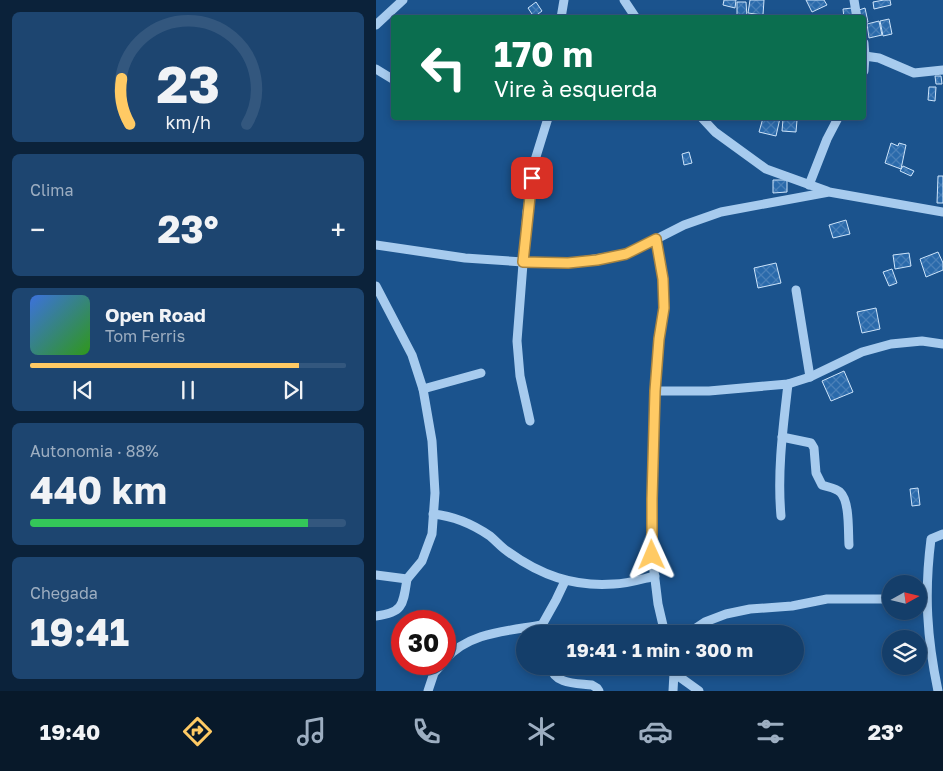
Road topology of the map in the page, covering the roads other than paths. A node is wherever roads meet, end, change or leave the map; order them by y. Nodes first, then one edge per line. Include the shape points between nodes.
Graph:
1 (403, 0) edge
2 (564, 0) edge
3 (624, 0) edge
4 (854, 0) edge
5 (562, 15) edge
6 (634, 15) edge
7 (856, 15) edge
8 (376, 25) edge
9 (866, 56) edge
10 (376, 69) edge
11 (943, 70) edge
12 (391, 78) edge
13 (547, 120) edge
14 (704, 120) edge
15 (837, 120) edge
16 (809, 186) junction
17 (829, 192) junction
18 (943, 212) edge
19 (656, 239) junction
20 (376, 245) edge
21 (523, 262) junction
22 (376, 286) edge
23 (796, 290) dead end
24 (943, 344) edge
25 (481, 373) dead end
26 (810, 377) junction
27 (788, 384) junction
28 (423, 389) junction
29 (655, 391) junction
30 (530, 421) dead end
31 (782, 437) junction
32 (434, 514) junction
33 (781, 516) dead end
34 (943, 534) edge
35 (849, 544) dead end
36 (376, 574) edge
37 (926, 575) edge
38 (655, 576) junction
39 (407, 579) junction
40 (565, 581) junction
41 (882, 599) edge
42 (376, 616) edge
43 (925, 620) edge
44 (544, 625) edge
45 (663, 625) edge
46 (700, 625) edge
47 (516, 631) edge
48 (456, 652) edge
49 (433, 675) edge
50 (554, 675) edge
51 (673, 675) edge
52 (679, 675) edge
53 (428, 691) edge
54 (599, 691) edge
55 (673, 691) edge
56 (699, 691) edge
57 (938, 691) edge

1 - 8 street
2 - 5 street
3 - 6 street
4 - 7 street
9 - 11 street via 879,58 914,73
10 - 12 street
13 - 21 street via 535,160
14 - 16 street via 715,132 766,168
15 - 16 street
16 - 17 street
17 - 18 street
17 - 19 street via 721,212 684,224
19 - 21 street via 626,254 597,260
19 - 29 street via 664,308
20 - 21 street via 465,258
21 - 30 street via 517,341 520,376
22 - 28 street via 412,355
23 - 26 street
24 - 26 street via 922,341 890,344 862,352
25 - 28 street
26 - 27 street
27 - 29 street via 708,391
27 - 31 street
28 - 32 street via 432,441
29 - 38 street via 652,499
31 - 33 street
31 - 35 street via 811,443 816,473 822,485 842,495
32 - 39 street via 432,534 422,561
32 - 40 street via 475,528 523,562
34 - 37 street via 931,539
36 - 39 street
38 - 40 street via 615,584
38 - 45 street
39 - 42 street via 399,608 394,613
40 - 44 street
41 - 46 street via 826,599 792,606 750,609 726,614
43 - 57 street
47 - 48 street via 486,634
49 - 53 street
50 - 54 street via 562,681 592,685
51 - 55 street
52 - 56 street

